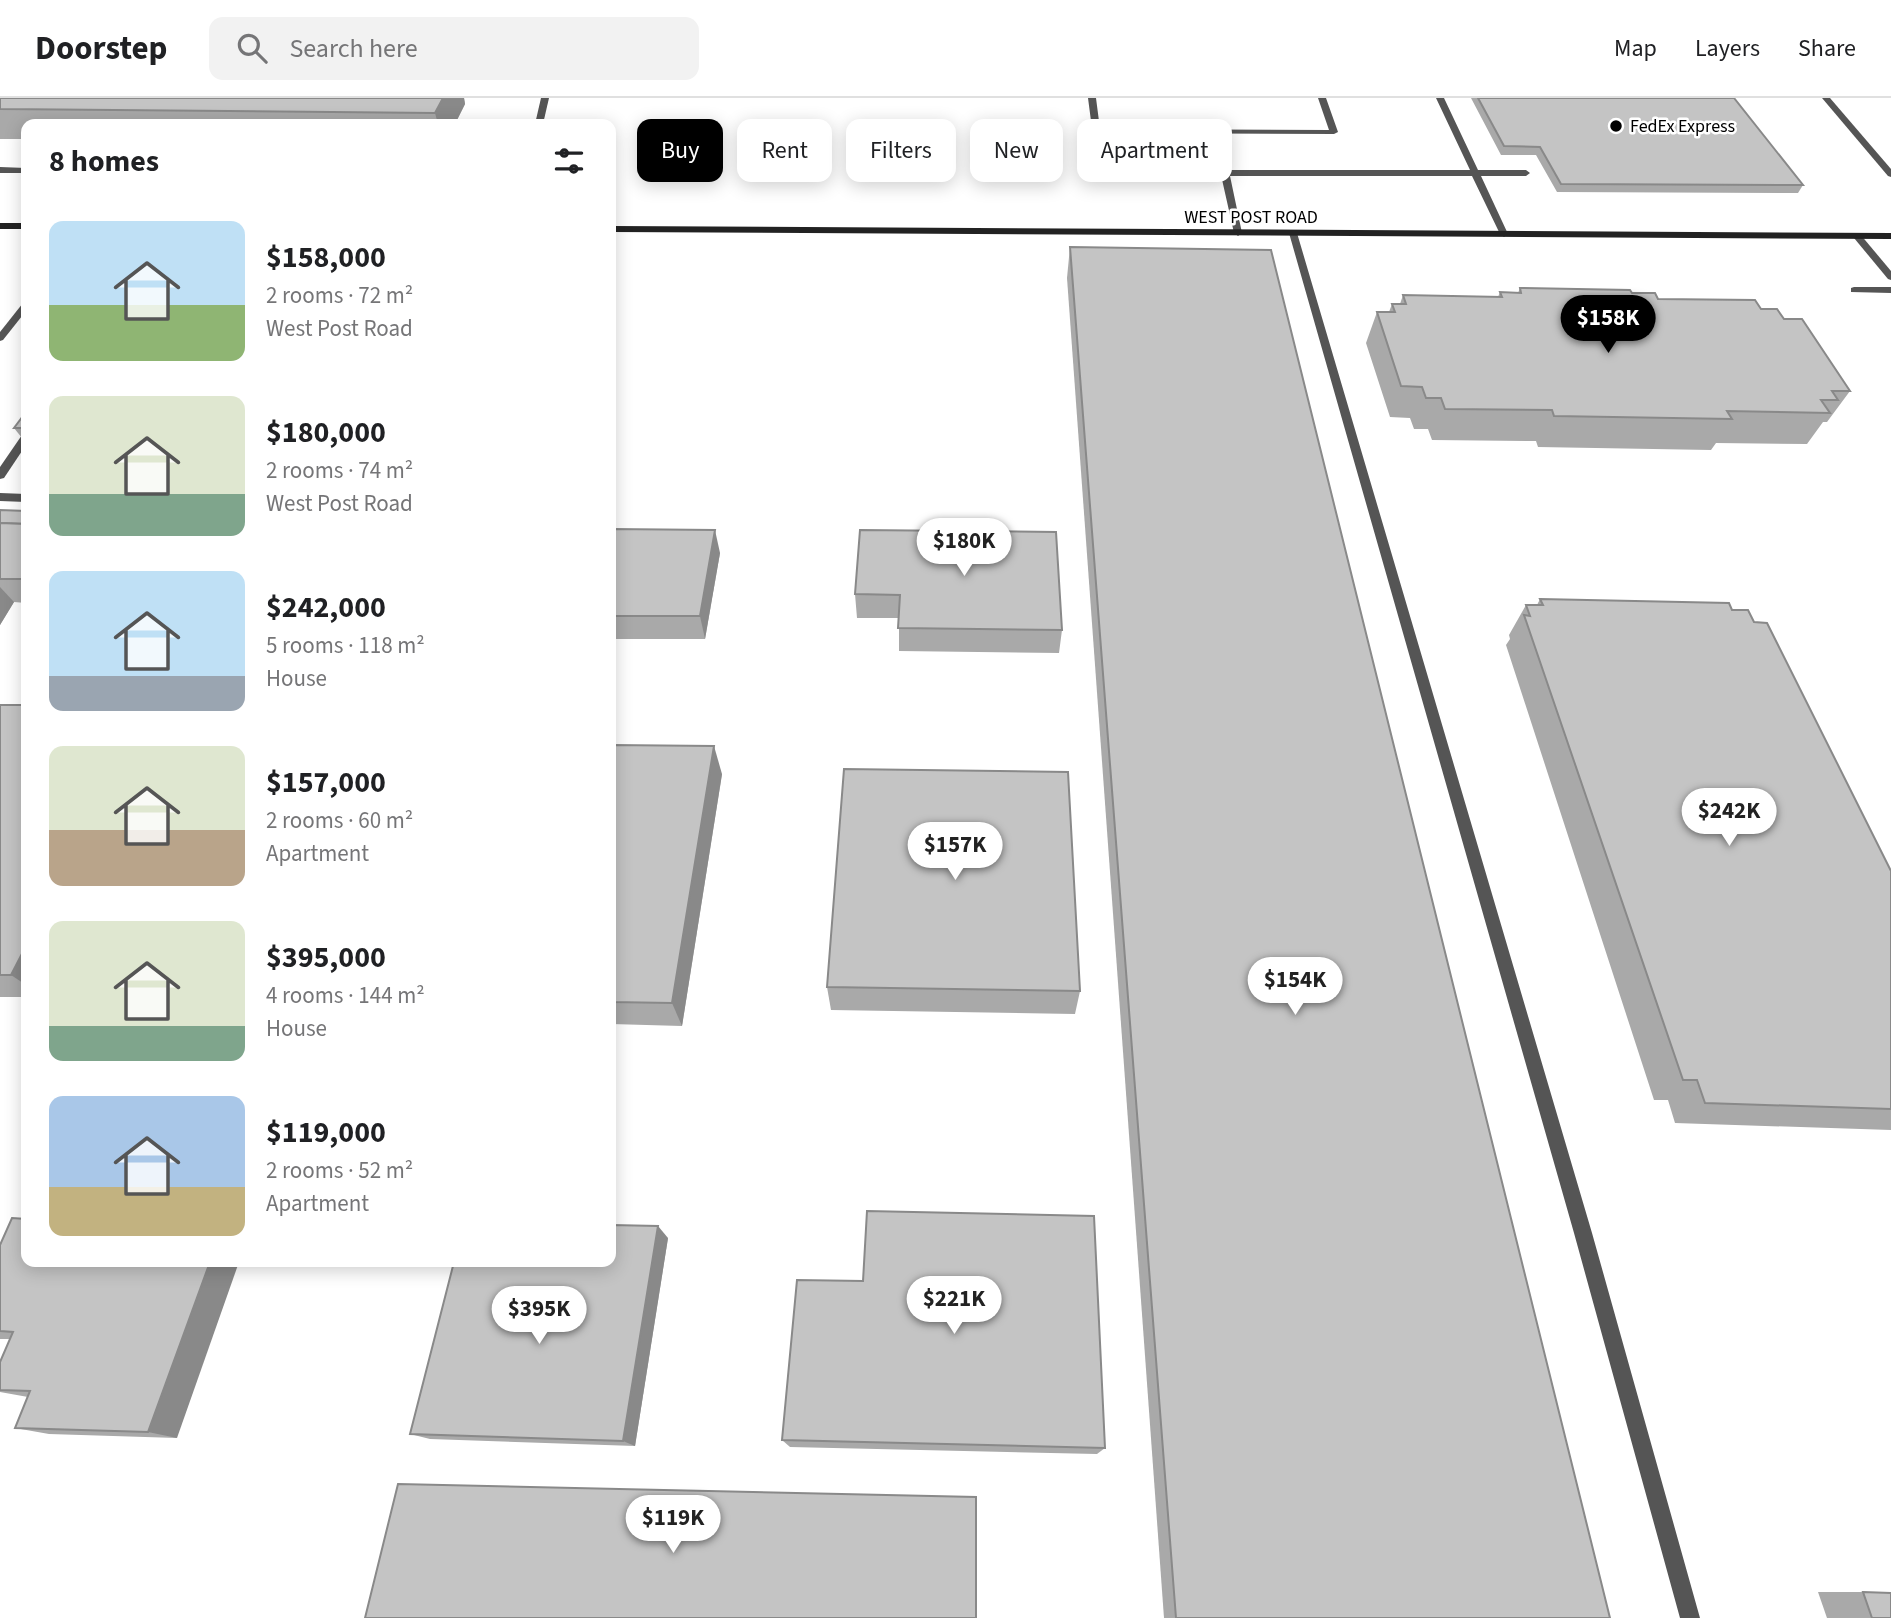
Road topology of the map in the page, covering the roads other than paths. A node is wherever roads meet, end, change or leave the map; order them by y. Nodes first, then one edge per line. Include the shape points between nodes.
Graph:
1 (544, 98) edge
2 (1092, 98) edge
3 (1322, 98) edge
4 (1440, 98) edge
5 (1826, 98) edge
6 (540, 119) edge
7 (1095, 119) edge
8 (1232, 132) edge
9 (0, 170) edge
10 (21, 171) edge
11 (1232, 173) edge
12 (1475, 173) junction
13 (1526, 173) dead end
14 (1891, 174) edge
15 (1227, 182) edge
16 (0, 226) edge
17 (21, 226) edge
18 (616, 229) edge
19 (1238, 233) junction
20 (1293, 233) junction
21 (1504, 234) junction
22 (1857, 236) junction
23 (1891, 236) edge
24 (1891, 277) edge
25 (1854, 290) dead end
26 (1891, 290) edge
27 (21, 311) edge
28 (0, 338) edge
29 (21, 444) edge
30 (0, 475) edge
31 (0, 497) edge
32 (21, 498) edge
33 (1690, 1618) edge

1 - 6 street
2 - 7 street
3 - 8 street via 1334,132
4 - 12 street
5 - 14 street
9 - 10 street
11 - 12 street
12 - 13 street
12 - 21 street
15 - 19 street
16 - 17 street
18 - 19 street, WEST POST ROAD
19 - 20 street, WEST POST ROAD
20 - 21 street, WEST POST ROAD
20 - 33 street
21 - 22 street, WEST POST ROAD
22 - 23 street, WEST POST ROAD
22 - 24 street
25 - 26 street
27 - 28 street
29 - 30 street
31 - 32 street

